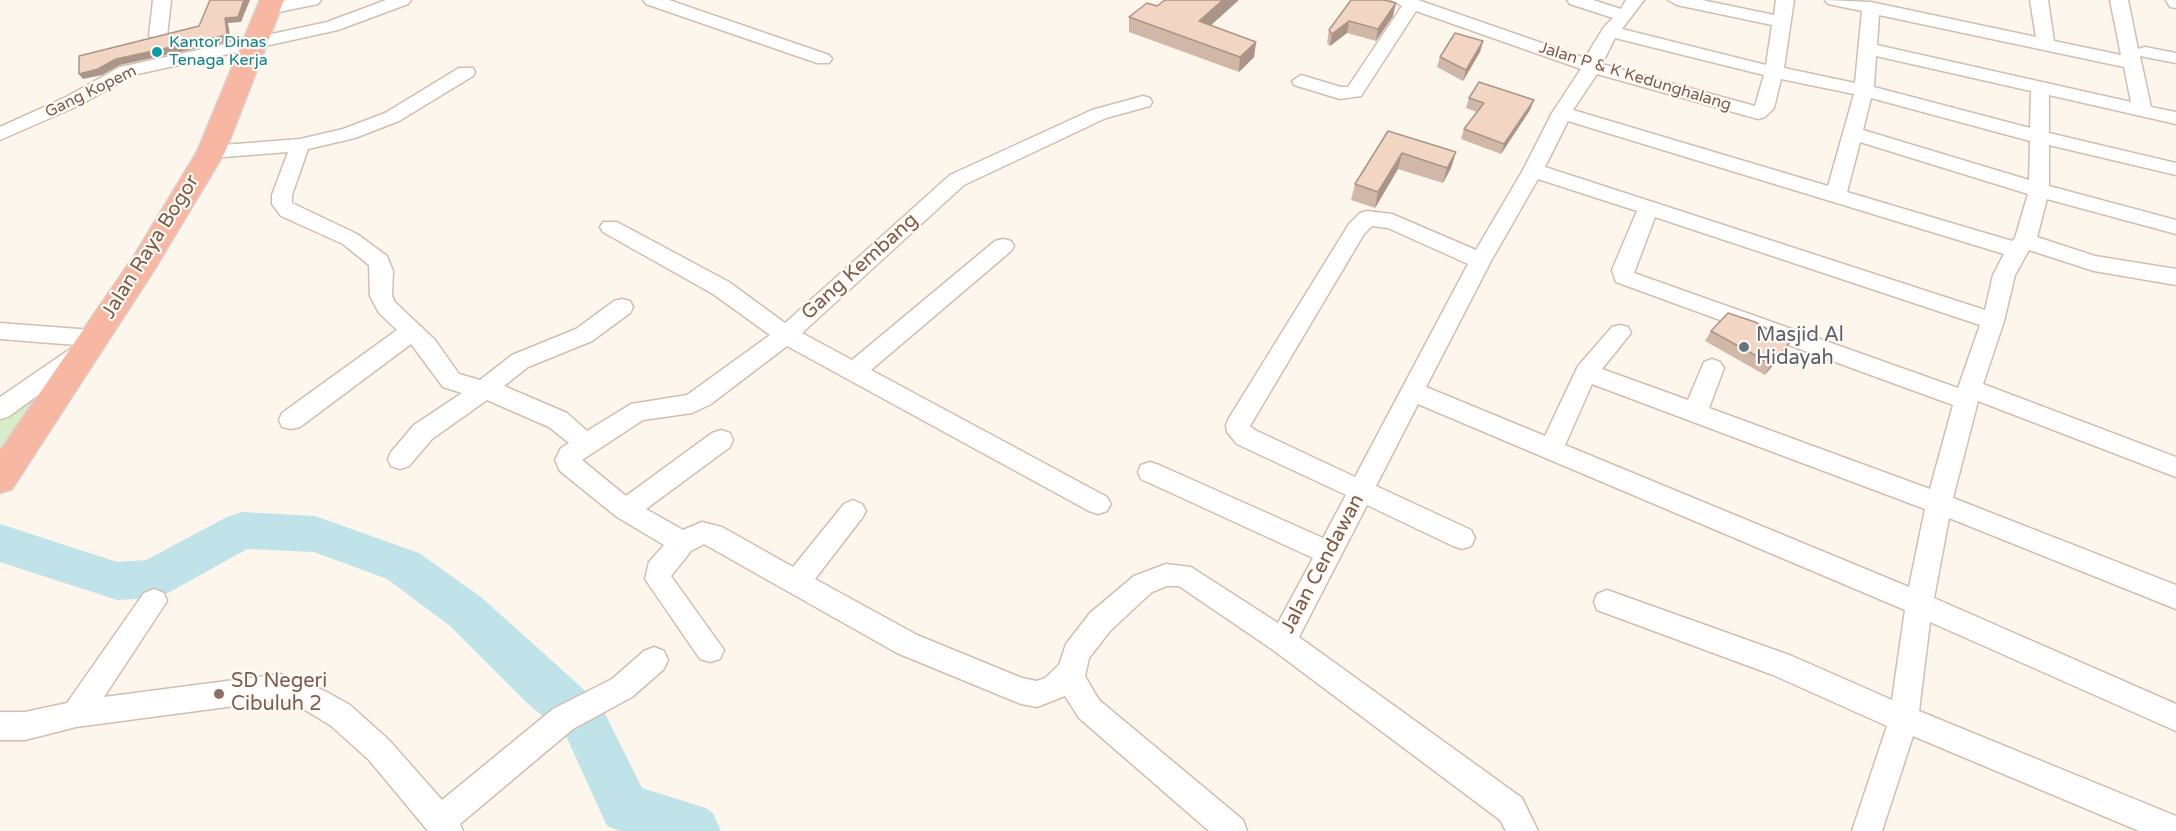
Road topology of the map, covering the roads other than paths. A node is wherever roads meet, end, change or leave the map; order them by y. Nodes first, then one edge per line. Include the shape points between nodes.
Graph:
1 (162, 0) edge
2 (312, 0) edge
3 (402, 0) edge
4 (652, 0) edge
5 (1576, 0) edge
6 (1677, 0) edge
7 (1785, 0) edge
8 (1834, 0) edge
9 (2119, 0) edge
10 (2036, 1) edge
11 (1406, 2) edge
12 (271, 4) edge
13 (1871, 7) junction
14 (1630, 8) edge
15 (1781, 22) junction
16 (1610, 31) junction
17 (158, 36) edge
18 (254, 42) junction
19 (2046, 45) junction
20 (1869, 49) junction
21 (2138, 57) junction
22 (2176, 58) edge
23 (823, 59) dead end
24 (1592, 67) junction
25 (466, 72) dead end
26 (1774, 72) junction
27 (1300, 81) dead end
28 (2040, 87) junction
29 (1864, 90) junction
30 (1143, 102) dead end
31 (2142, 111) junction
32 (1562, 113) junction
33 (2176, 118) edge
34 (0, 134) edge
35 (1854, 134) junction
36 (2041, 135) junction
37 (300, 145) junction
38 (211, 152) junction
39 (2176, 169) edge
40 (1533, 170) junction
41 (2039, 190) junction
42 (1836, 196) junction
43 (1649, 208) junction
44 (610, 227) dead end
45 (2176, 227) edge
46 (1003, 246) dead end
47 (2020, 246) junction
48 (1480, 261) junction
49 (2176, 277) edge
50 (622, 307) dead end
51 (1993, 321) junction
52 (413, 330) junction
53 (0, 331) edge
54 (1620, 333) dead end
55 (786, 335) junction
56 (89, 344) junction
57 (1712, 368) dead end
58 (853, 372) junction
59 (1586, 372) junction
60 (485, 389) junction
61 (1414, 392) junction
62 (1968, 394) junction
63 (0, 410) edge
64 (1695, 413) junction
65 (291, 420) dead end
66 (722, 440) dead end
67 (585, 443) junction
68 (1551, 449) junction
69 (400, 459) dead end
70 (2176, 467) edge
71 (1150, 472) dead end
72 (0, 479) edge
73 (1362, 489) junction
74 (1939, 503) junction
75 (1098, 504) dead end
76 (626, 510) junction
77 (853, 511) dead end
78 (1462, 538) dead end
79 (682, 543) junction
80 (1327, 552) junction
81 (797, 582) junction
82 (2176, 597) edge
83 (154, 601) dead end
84 (1607, 602) dead end
85 (1919, 604) junction
86 (1283, 641) junction
87 (710, 650) dead end
88 (654, 660) dead end
89 (1070, 673) junction
90 (76, 714) junction
91 (2176, 718) edge
92 (1904, 719) junction
93 (0, 726) edge
94 (444, 826) edge
95 (1232, 831) edge
96 (1522, 831) edge
97 (1867, 831) edge
98 (2175, 831) edge

1 - 17 street
2 - 12 street
3 - 18 street, Gang Kopem via 332,26
4 - 23 street
5 - 14 street
6 - 15 street
7 - 15 street, Jalan P & K Kedunghalang
8 - 13 street
9 - 21 street
10 - 19 street
11 - 24 street, Jalan P & K Kedunghalang
11 - 27 street via 1354,92 1340,93
12 - 18 highway, Jalan Raya Bogor
13 - 19 street
13 - 20 street
14 - 16 street, Jalan Cendawan
15 - 26 street, Jalan P & K Kedunghalang
16 - 24 street, Jalan Cendawan
16 - 26 street
18 - 34 street, Gang Kopem via 127,71 73,102
18 - 38 highway, Jalan Raya Bogor
19 - 21 street
20 - 28 street
20 - 29 street
21 - 22 street
21 - 31 street
24 - 26 street, Jalan P & K Kedunghalang via 1758,112 1764,108
24 - 32 street, Jalan Cendawan
25 - 37 street via 377,124
26 - 29 street
28 - 31 street
28 - 36 street
29 - 35 street
29 - 36 street via 1969,120
30 - 55 street, Gang Kembang via 1099,114 957,180
31 - 33 street
32 - 40 street, Jalan Cendawan
32 - 42 street
35 - 41 street
35 - 42 street
36 - 39 street
36 - 41 street
37 - 38 street
37 - 52 street via 282,204 299,218 350,239 379,261 381,296 387,307
38 - 56 highway, Jalan Raya Bogor via 144,264
40 - 43 street
40 - 48 street, Jalan Cendawan
41 - 45 street
41 - 47 street
42 - 47 street
43 - 51 street
43 - 62 street via 1623,270 1624,277
44 - 55 street via 721,288
46 - 58 street
47 - 49 street
47 - 51 street via 2004,275
48 - 61 street, Jalan Cendawan
48 - 73 street via 1392,221 1367,218 1356,229 1238,425 1239,432 1246,437
50 - 60 street via 584,336 520,361
51 - 62 street
52 - 60 street via 451,381
52 - 65 street
53 - 56 street
54 - 59 street
55 - 58 street
55 - 67 street, Gang Kembang via 692,404 639,411
56 - 63 street
56 - 72 highway, Jalan Raya Bogor
57 - 64 street
58 - 75 street
59 - 64 street
59 - 68 street
60 - 67 street via 558,420
60 - 69 street via 423,432
61 - 68 street
61 - 73 street, Jalan Cendawan
62 - 70 street
62 - 74 street
64 - 74 street
66 - 76 street
67 - 76 street, Gang Kembang via 567,460
68 - 85 street
71 - 80 street
73 - 78 street
73 - 80 street, Jalan Cendawan
74 - 82 street
74 - 85 street
76 - 79 street, Gang Kembang
77 - 81 street
79 - 81 street via 702,533 713,535
79 - 87 street via 658,570 658,579
80 - 86 street, Jalan Cendawan
81 - 89 street via 907,644 1021,691 1037,694 1055,687
83 - 90 street
84 - 92 street via 1782,665
85 - 91 street
85 - 92 street
86 - 89 street, Jalan Cendawan via 1195,582 1173,574 1143,584 1115,607 1087,636
86 - 96 street via 1511,809
88 - 94 street via 622,688 563,719
89 - 95 street via 1089,709
90 - 93 street via 25,726
90 - 94 street via 280,687 315,700 340,715 379,750
92 - 97 street
92 - 98 street

